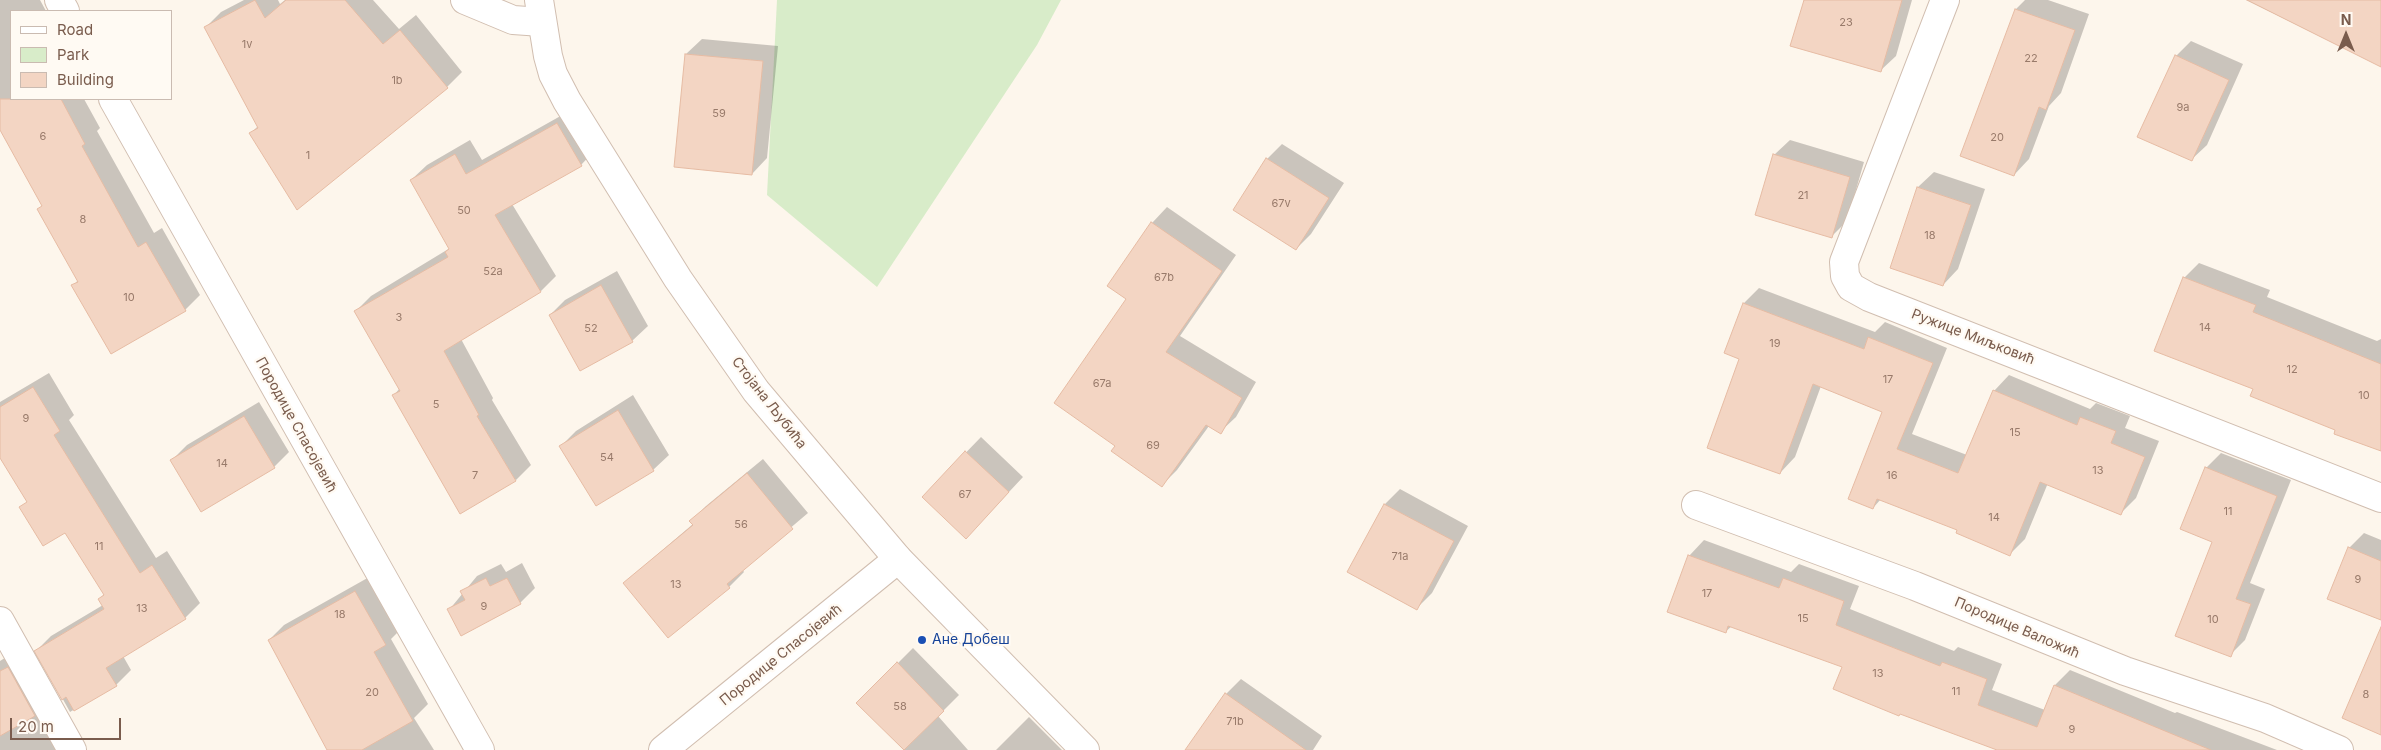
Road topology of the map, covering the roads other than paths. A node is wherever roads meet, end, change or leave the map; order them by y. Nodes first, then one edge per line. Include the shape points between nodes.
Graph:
1 (465, 0) edge
2 (1944, 0) edge
3 (541, 11) edge
4 (114, 100) edge
5 (2381, 498) edge
6 (1696, 505) dead end
7 (898, 559) junction
8 (0, 621) edge
9 (72, 750) edge
10 (480, 750) edge
11 (663, 750) edge
12 (1084, 750) edge
13 (2339, 750) edge

1 - 3 street via 513,20
2 - 5 street, Ружице Миљковић via 1844,262 1845,276 1851,287 1869,297
3 - 7 street, Стојана Љубића via 553,74 678,279 756,391
4 - 10 street, Породице Спасојевић
6 - 13 street, Породице Валожић via 1915,586 2125,671 2265,718
7 - 11 street, Породице Спасојевић
7 - 12 street, Стојана Љубића
8 - 9 street

